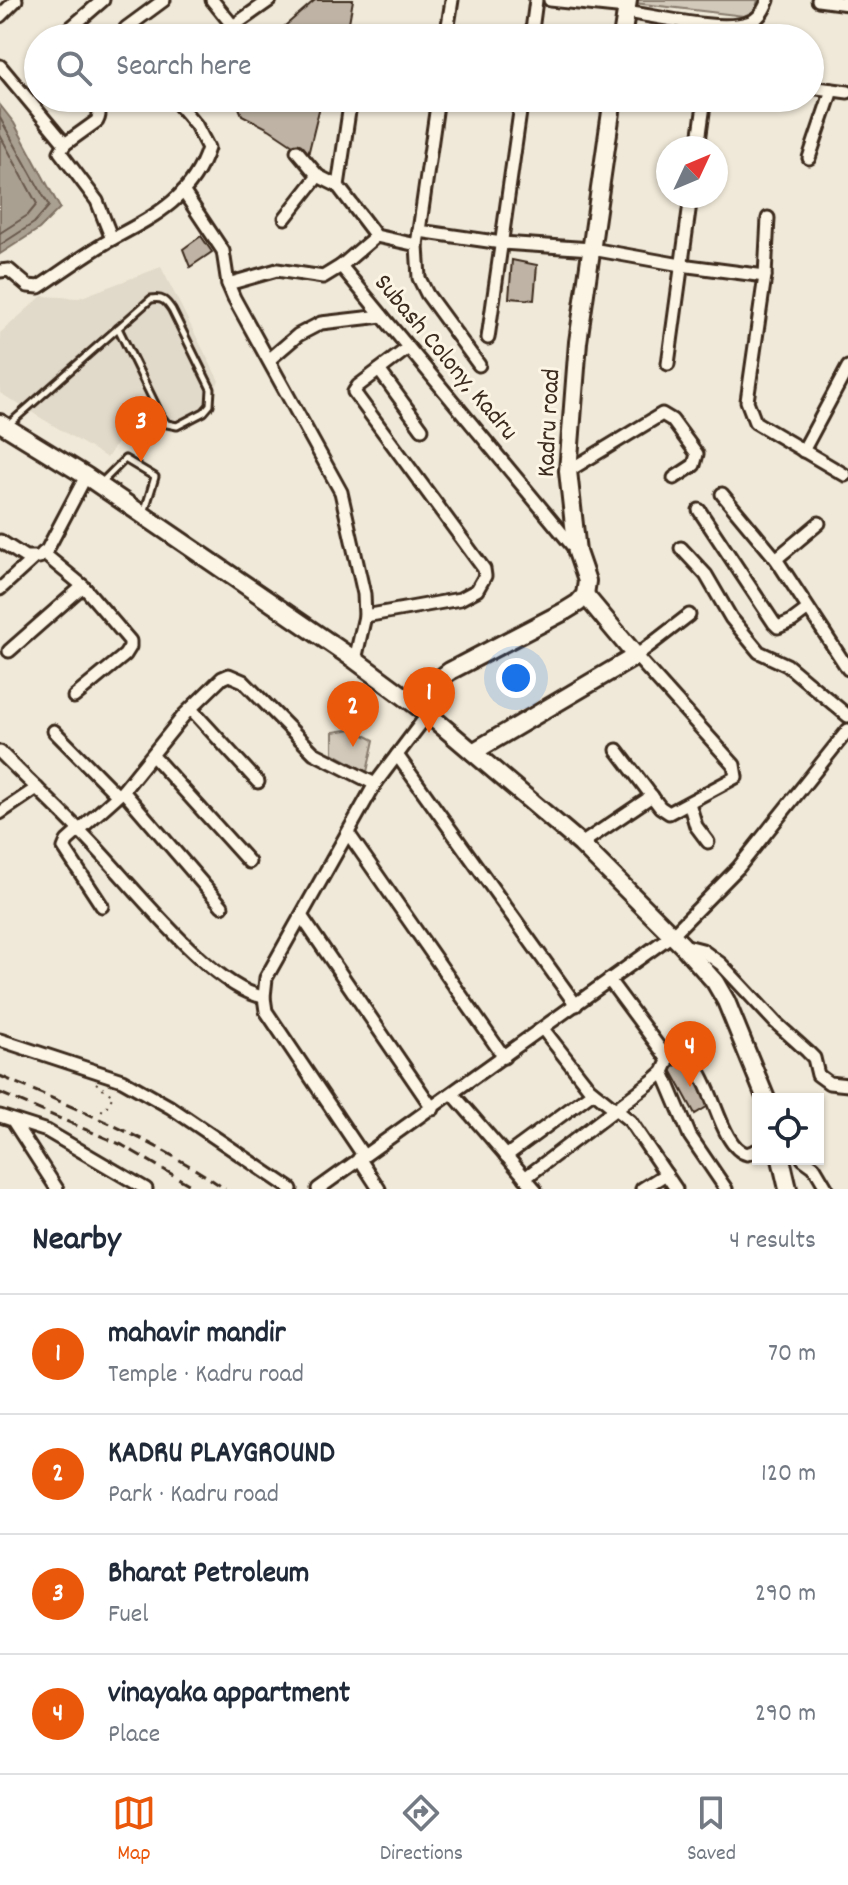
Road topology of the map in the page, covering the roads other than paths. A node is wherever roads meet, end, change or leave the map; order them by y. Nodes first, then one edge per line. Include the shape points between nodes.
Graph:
1 (16, 0) edge
2 (103, 0) edge
3 (164, 0) edge
4 (270, 0) edge
5 (452, 0) edge
6 (536, 0) edge
7 (550, 0) edge
8 (768, 0) edge
9 (818, 0) edge
10 (217, 2) edge
11 (848, 4) edge
12 (627, 7) edge
13 (0, 16) edge
14 (75, 24) edge
15 (131, 24) edge
16 (232, 24) edge
17 (236, 24) edge
18 (448, 24) edge
19 (533, 24) edge
20 (687, 24) edge
21 (747, 24) edge
22 (0, 66) edge
23 (824, 89) edge
24 (832, 90) junction
25 (848, 92) edge
26 (24, 95) edge
27 (38, 112) edge
28 (98, 112) edge
29 (185, 112) edge
30 (349, 112) edge
31 (436, 112) edge
32 (520, 112) edge
33 (611, 112) edge
34 (703, 112) edge
35 (700, 136) edge
36 (65, 144) junction
37 (297, 151) dead end
38 (809, 158) dead end
39 (318, 176) junction
40 (338, 186) junction
41 (183, 191) junction
42 (689, 208) edge
43 (285, 218) dead end
44 (768, 218) dead end
45 (419, 231) junction
46 (376, 236) junction
47 (112, 239) junction
48 (502, 243) junction
49 (417, 245) junction
50 (592, 249) junction
51 (681, 265) junction
52 (341, 266) junction
53 (0, 271) edge
54 (765, 276) junction
55 (228, 284) junction
56 (382, 316) junction
57 (118, 328) junction
58 (488, 338) dead end
59 (408, 348) junction
60 (270, 359) junction
61 (668, 364) dead end
62 (479, 365) dead end
63 (848, 367) edge
64 (379, 370) junction
65 (3, 425) edge
66 (422, 429) dead end
67 (803, 451) junction
68 (568, 471) junction
69 (845, 475) dead end
70 (674, 478) dead end
71 (93, 480) junction
72 (722, 494) dead end
73 (699, 510) dead end
74 (143, 515) junction
75 (819, 523) dead end
76 (0, 541) edge
77 (681, 548) dead end
78 (577, 552) junction
79 (38, 556) junction
80 (776, 559) junction
81 (83, 586) junction
82 (0, 589) edge
83 (585, 595) junction
84 (808, 609) junction
85 (689, 615) dead end
86 (365, 616) junction
87 (9, 651) dead end
88 (636, 656) junction
89 (355, 660) junction
90 (848, 669) edge
91 (74, 697) dead end
92 (411, 700) junction
93 (191, 709) junction
94 (428, 714) junction
95 (848, 716) edge
96 (848, 730) edge
97 (54, 731) dead end
98 (617, 750) dead end
99 (0, 752) edge
100 (473, 752) junction
101 (397, 755) junction
102 (153, 756) junction
103 (258, 782) dead end
104 (375, 784) junction
105 (37, 788) junction
106 (120, 793) junction
107 (652, 796) junction
108 (689, 803) junction
109 (0, 813) edge
110 (79, 829) junction
111 (348, 833) junction
112 (708, 842) dead end
113 (581, 844) junction
114 (249, 862) dead end
115 (102, 906) dead end
116 (222, 906) dead end
117 (302, 917) junction
118 (677, 940) junction
119 (609, 980) junction
120 (264, 997) junction
121 (576, 1005) junction
122 (543, 1029) junction
123 (0, 1040) edge
124 (664, 1054) junction
125 (504, 1057) junction
126 (663, 1072) junction
127 (848, 1085) edge
128 (593, 1092) junction
129 (764, 1093) edge
130 (453, 1094) junction
131 (433, 1109) junction
132 (616, 1109) junction
133 (0, 1116) edge
134 (13, 1121) junction
135 (752, 1152) edge
136 (361, 1156) junction
137 (506, 1156) junction
138 (811, 1165) edge
139 (666, 1174) junction
140 (525, 1178) junction
141 (57, 1189) edge
142 (146, 1189) edge
143 (291, 1189) edge
144 (318, 1189) edge
145 (379, 1189) edge
146 (535, 1189) edge
147 (642, 1189) edge
148 (676, 1189) edge
149 (726, 1189) edge
150 (827, 1189) edge

1 - 13 street
2 - 14 street
3 - 15 street
4 - 17 street
5 - 18 street
6 - 19 street
7 - 12 street
8 - 21 street via 758,18
9 - 11 street
10 - 16 street
12 - 20 street
22 - 26 street
23 - 24 street
24 - 25 street
24 - 38 street
27 - 36 street
28 - 36 street via 97,121
29 - 41 street via 208,148 202,168
30 - 40 street
31 - 45 street
32 - 48 street
33 - 50 main road, Kadru road
34 - 35 street
36 - 47 street via 62,157 97,201
37 - 39 street
39 - 40 street
39 - 43 street
40 - 46 street
41 - 47 street via 167,208
41 - 55 street via 223,251
42 - 51 street
44 - 54 street
45 - 48 street
45 - 49 street
46 - 49 street
46 - 52 street
47 - 53 street via 39,287 28,286 9,270
48 - 50 street
48 - 58 street
49 - 62 street via 419,278 427,294
50 - 51 street
50 - 68 main road, Kadru road
51 - 54 street
51 - 61 street
52 - 55 street via 323,277 277,270
52 - 56 street, Subash Colony, Kadru
54 - 67 street via 747,401 755,422
55 - 60 street
56 - 59 street, Subash Colony, Kadru
56 - 60 street via 321,323
57 - 57 lane via 167,424 177,426 204,412 211,389 166,300 151,299
57 - 65 lane
59 - 64 street
59 - 78 street, Subash Colony, Kadru
60 - 86 street via 345,507
63 - 67 street
64 - 66 street
64 - 86 street via 355,389 356,397 485,576 477,590 460,599
65 - 71 main road
67 - 69 street
68 - 70 street via 662,414 697,454 694,465
68 - 78 main road, Kadru road
71 - 74 main road
71 - 74 lane via 125,459 155,477
71 - 79 street
72 - 80 street
73 - 84 street via 774,623 784,626
74 - 89 main road
75 - 80 street
76 - 79 street via 25,557
77 - 95 street via 759,652 787,665
78 - 83 main road, Kadru road via 587,581
79 - 81 street
79 - 82 street
80 - 84 street
81 - 87 street
81 - 91 street via 130,647
83 - 88 main road
83 - 92 main road via 565,611 450,671
84 - 90 street
85 - 88 street
86 - 89 street
88 - 100 main road
88 - 108 street via 734,765 733,780
89 - 92 main road
92 - 94 main road
93 - 102 street
93 - 103 street
93 - 104 street via 222,678 236,676 314,753
94 - 100 main road
94 - 101 street
96 - 118 street
97 - 106 street
98 - 107 street
99 - 105 street
100 - 113 main road
101 - 104 street
101 - 121 street
102 - 106 street
102 - 114 street
104 - 111 street
105 - 109 street
105 - 110 street
106 - 110 street
106 - 116 street
107 - 108 street via 669,813
107 - 113 street
108 - 112 street
110 - 115 street via 64,848
110 - 120 street via 225,980 249,995
111 - 117 street
111 - 125 street
113 - 118 main road
117 - 120 street via 266,978
117 - 131 street
118 - 119 street
118 - 127 street via 721,964 814,1058 818,1075 829,1083
118 - 129 main road via 726,1001
119 - 121 street
119 - 124 street
120 - 136 street via 266,1011
121 - 122 street
122 - 125 street
122 - 128 street
123 - 143 street via 122,1080
124 - 126 street via 668,1061
124 - 135 street via 681,1052 693,1064 726,1132 737,1148
125 - 130 street
126 - 132 street
126 - 149 street via 690,1136
128 - 132 street
128 - 137 street
130 - 131 street
130 - 137 street
131 - 136 street
132 - 139 street
132 - 140 street
133 - 134 street
134 - 141 street
134 - 142 street via 47,1131
136 - 144 street
136 - 145 street
137 - 140 street
138 - 150 street
139 - 147 street
139 - 148 street
140 - 146 street

